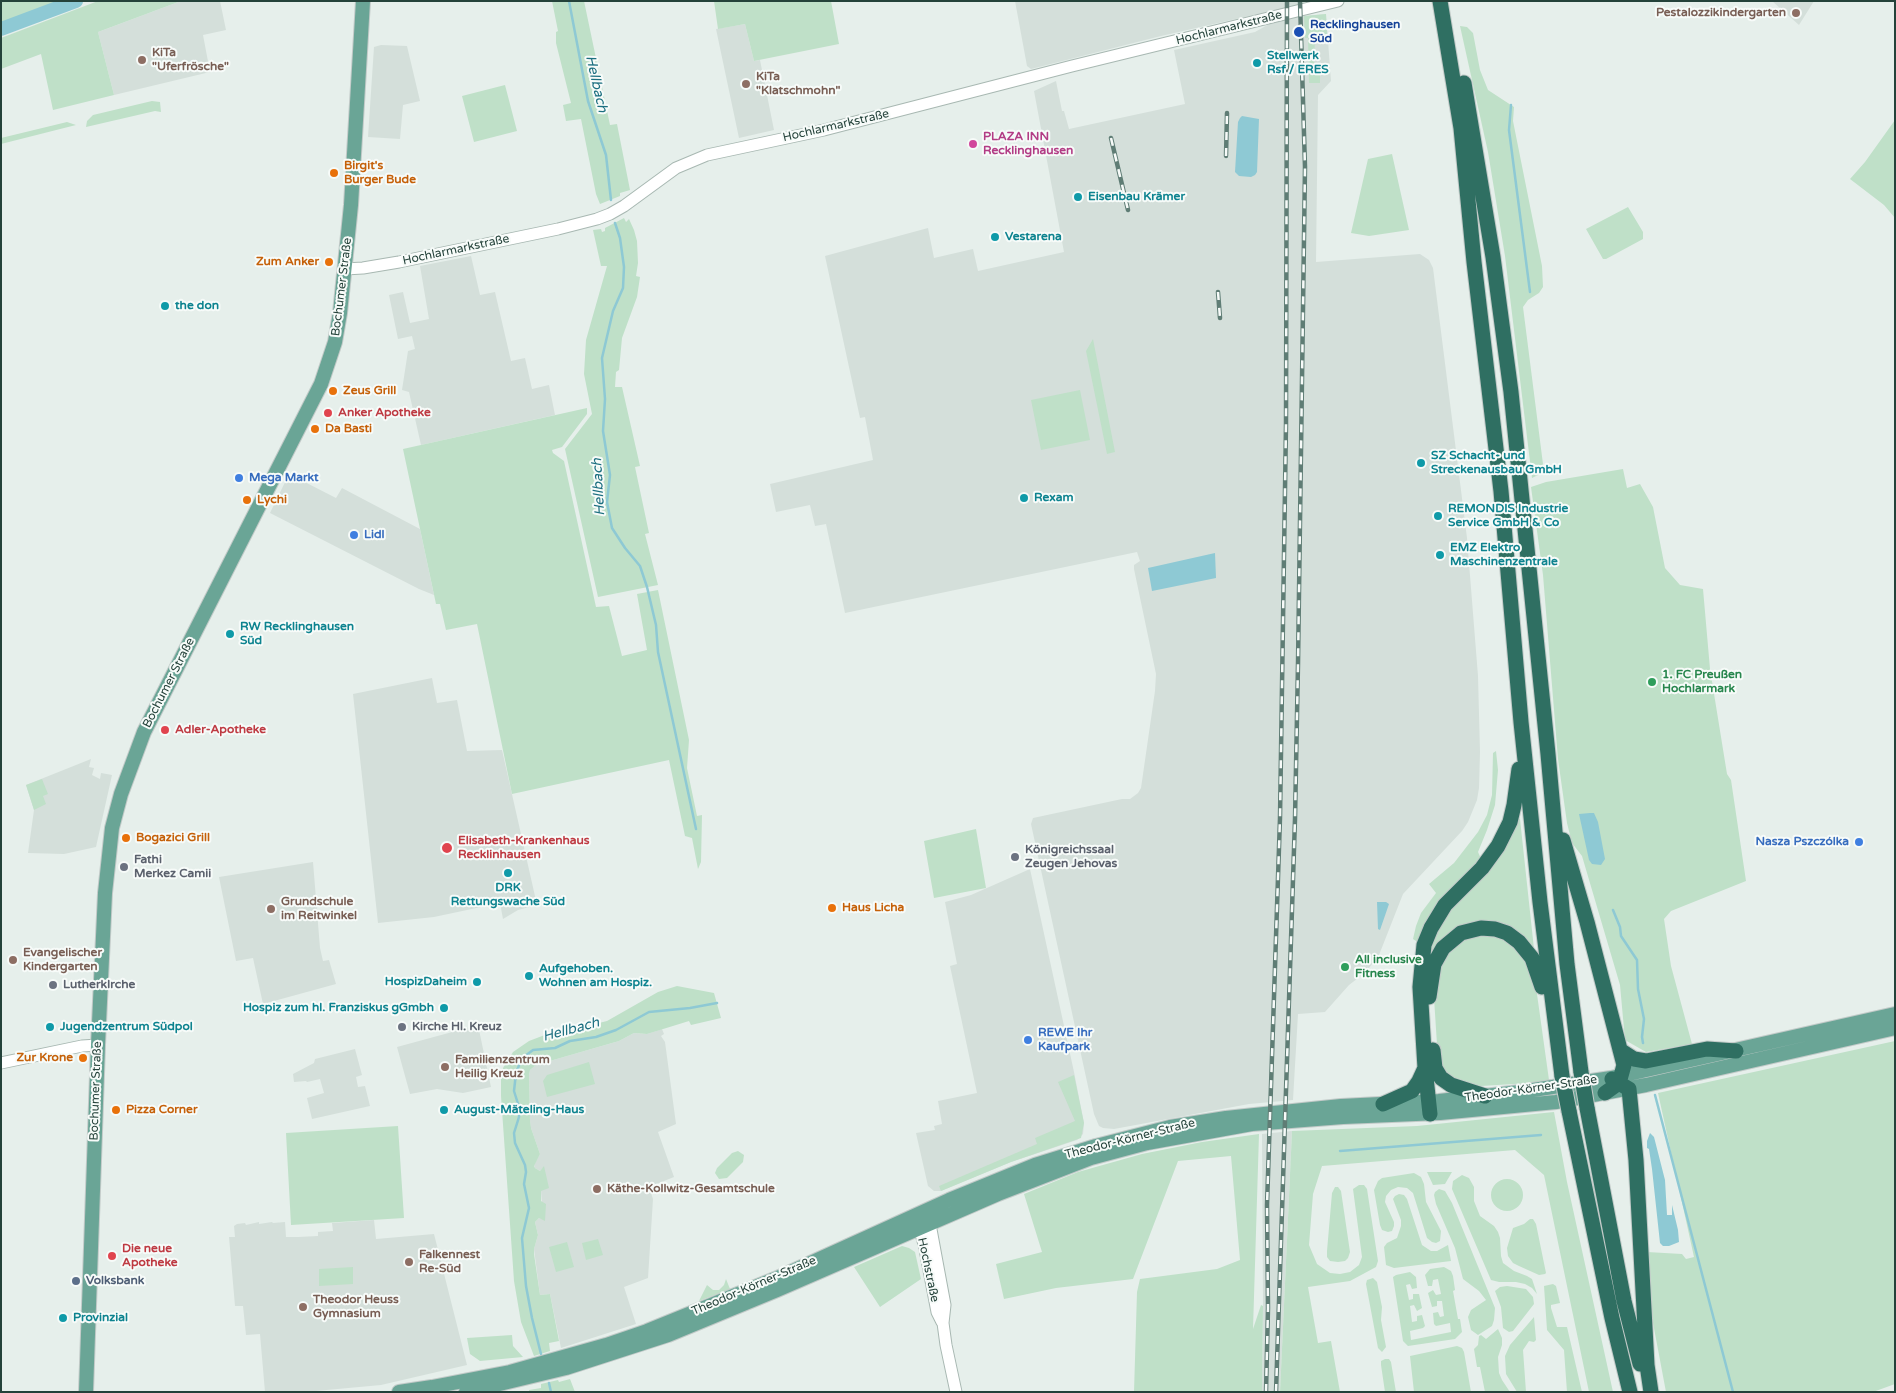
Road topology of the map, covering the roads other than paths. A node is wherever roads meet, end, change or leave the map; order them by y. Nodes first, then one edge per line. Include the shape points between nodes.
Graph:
1 (363, 1) edge
2 (1338, 1) edge
3 (1440, 1) edge
4 (1447, 1) edge
5 (345, 269) junction
6 (1521, 722) junction
7 (1548, 754) junction
8 (1895, 1014) edge
9 (1895, 1028) edge
10 (1557, 1039) junction
11 (98, 1045) junction
12 (1620, 1050) junction
13 (1736, 1051) junction
14 (1, 1063) edge
15 (1430, 1068) junction
16 (1620, 1081) junction
17 (1605, 1093) joint
18 (1485, 1096) junction
19 (1383, 1104) junction
20 (1435, 1107) junction
21 (921, 1222) junction
22 (86, 1392) edge
23 (399, 1392) edge
24 (466, 1392) edge
25 (956, 1392) edge
26 (1630, 1392) edge
27 (1649, 1392) edge

1 - 5 main road, Bochumer Straße
2 - 5 street, Hochlarmarkstraße via 824,130 708,155 676,168 624,206 596,219 398,262
3 - 6 highway via 1461,128 1502,495
4 - 7 highway via 1486,210 1511,392
5 - 11 main road, Bochumer Straße via 335,342 321,384 144,732 121,794 109,843
6 - 10 highway
6 - 15 highway via 1517,788 1510,822 1482,868 1438,915 1424,946 1420,987
7 - 12 highway via 1554,762 1563,842
7 - 27 highway, bridge via 1567,964 1581,1072 1624,1301
8 - 13 main road, Theodor-Körner-Straße
9 - 16 main road, Theodor-Körner-Straße
10 - 15 highway via 1537,968 1527,949 1507,933 1481,928 1454,938 1443,948 1434,964 1429,992
10 - 26 highway, bridge via 1569,1111
11 - 14 street
11 - 22 main road, Bochumer Straße
12 - 13 highway via 1634,1059 1646,1061 1707,1049
12 - 16 highway via 1624,1065
13 - 16 main road, Theodor-Körner-Straße
15 - 18 highway via 1448,1083
15 - 19 highway via 1412,1090
15 - 20 highway
16 - 17 highway
16 - 18 main road, Theodor-Körner-Straße
16 - 27 highway via 1636,1160
17 - 20 main road, Theodor-Körner-Straße via 1518,1106
18 - 20 main road, Theodor-Körner-Straße
19 - 20 main road, Theodor-Körner-Straße
19 - 21 main road, Theodor-Körner-Straße via 1257,1114 1170,1127 1035,1165
20 - 21 main road, Theodor-Körner-Straße via 1252,1124 1147,1143 1091,1158
21 - 23 main road, Theodor-Körner-Straße via 638,1334 510,1372
21 - 24 main road, Theodor-Körner-Straße via 777,1290 668,1335 566,1368
21 - 25 street, Hochstraße via 944,1306 943,1323

